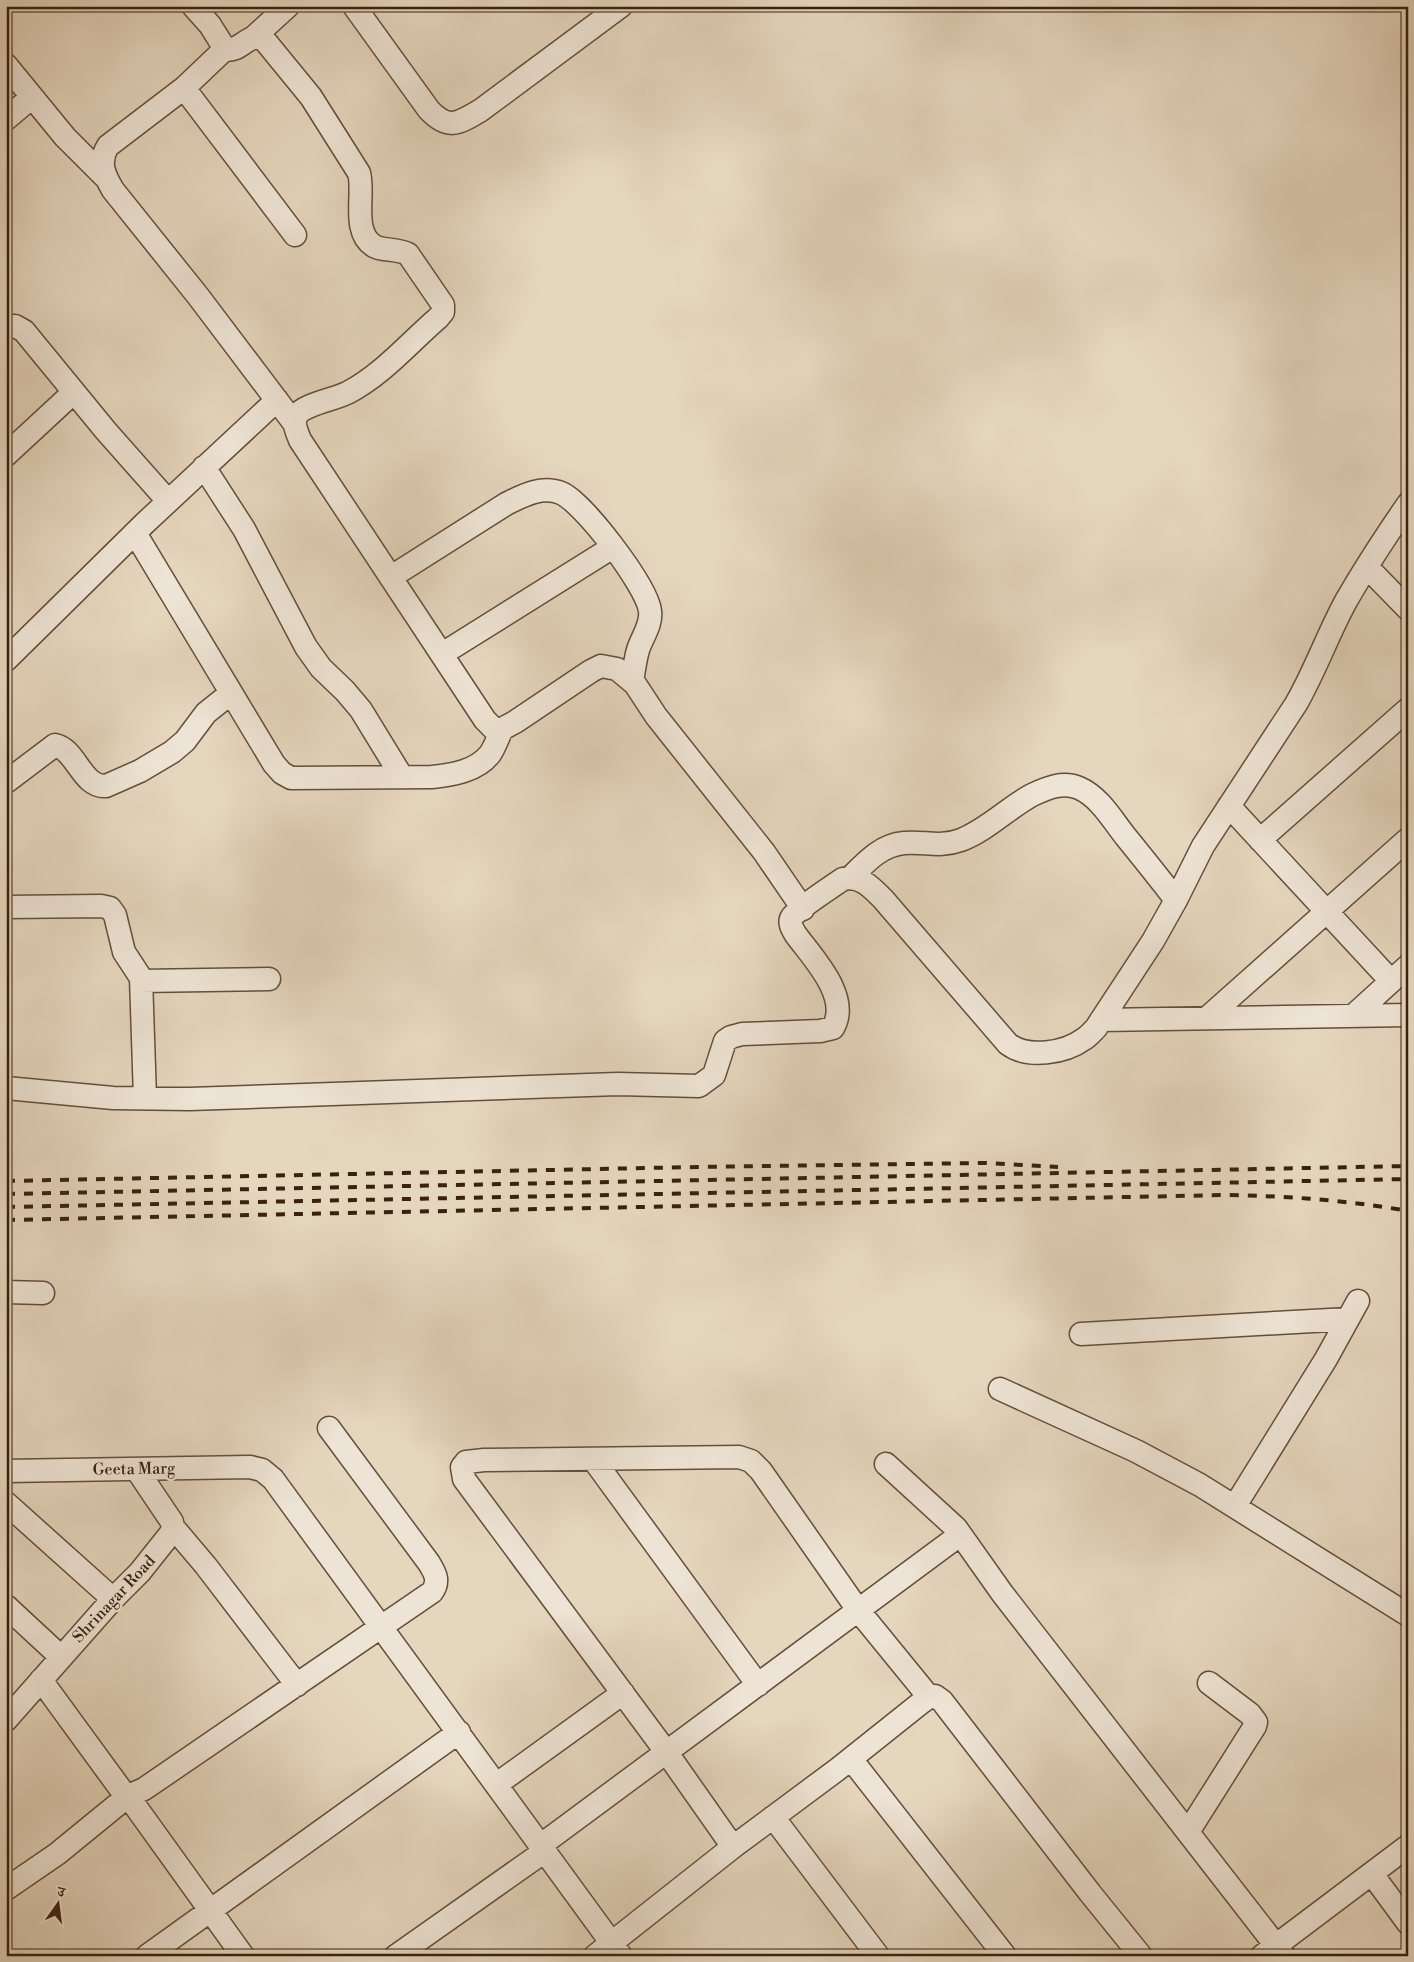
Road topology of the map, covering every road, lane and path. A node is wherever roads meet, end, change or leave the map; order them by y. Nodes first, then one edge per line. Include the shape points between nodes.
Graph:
1 (193, 6) edge
2 (288, 6) edge
3 (354, 6) edge
4 (621, 6) edge
5 (254, 37) junction
6 (225, 50) junction
7 (6, 65) edge
8 (184, 88) junction
9 (32, 97) junction
10 (6, 119) edge
11 (104, 176) junction
12 (295, 235) dead end
13 (9, 322) edge
14 (74, 392) junction
15 (277, 400) junction
16 (294, 422) junction
17 (6, 455) edge
18 (204, 467) junction
19 (168, 502) junction
20 (1408, 504) edge
21 (135, 532) junction
22 (614, 547) junction
23 (1367, 567) junction
24 (391, 577) junction
25 (1408, 609) edge
26 (442, 654) junction
27 (6, 660) edge
28 (632, 680) junction
29 (231, 693) junction
30 (1408, 709) edge
31 (502, 729) junction
32 (402, 777) junction
33 (6, 782) edge
34 (1229, 806) junction
35 (1408, 839) edge
36 (1260, 840) junction
37 (851, 877) junction
38 (1176, 900) junction
39 (6, 907) edge
40 (802, 909) junction
41 (1326, 912) junction
42 (1408, 966) edge
43 (269, 978) dead end
44 (141, 981) junction
45 (1391, 981) junction
46 (1408, 1015) edge
47 (1353, 1016) junction
48 (1207, 1018) junction
49 (1101, 1020) junction
50 (6, 1088) edge
51 (145, 1098) junction
52 (6, 1292) edge
53 (43, 1292) dead end
54 (1081, 1334) dead end
55 (1000, 1388) dead end
56 (329, 1428) dead end
57 (592, 1459) junction
58 (886, 1464) dead end
59 (137, 1470) junction
60 (6, 1471) edge
61 (6, 1503) edge
62 (1235, 1506) junction
63 (173, 1527) junction
64 (962, 1537) junction
65 (113, 1599) junction
66 (6, 1606) edge
67 (858, 1610) junction
68 (1408, 1615) edge
69 (382, 1627) junction
70 (61, 1657) junction
71 (41, 1680) junction
72 (1209, 1683) dead end
73 (297, 1685) junction
74 (758, 1685) junction
75 (623, 1693) junction
76 (929, 1697) junction
77 (6, 1720) edge
78 (459, 1732) junction
79 (667, 1753) junction
80 (851, 1759) junction
81 (497, 1784) junction
82 (128, 1796) junction
83 (774, 1817) junction
84 (1188, 1832) junction
85 (1408, 1846) edge
86 (733, 1847) junction
87 (543, 1848) junction
88 (1372, 1874) junction
89 (6, 1889) edge
90 (209, 1911) junction
91 (1408, 1924) edge
92 (609, 1952) edge
93 (1274, 1952) edge
94 (147, 1956) edge
95 (243, 1956) edge
96 (396, 1956) edge
97 (878, 1956) edge
98 (1005, 1956) edge
99 (1142, 1956) edge

1 - 6 street via 210,25
2 - 5 street
3 - 4 street via 429,110 452,124 462,122 481,110
5 - 6 street via 233,50
5 - 16 street via 259,36 266,42 311,97 359,173 362,185 359,216 368,241 374,247 408,254 443,305 443,312 438,318 390,363 360,386 309,406 296,415
6 - 8 street
7 - 9 street
8 - 11 street via 108,146 103,154
8 - 12 street
9 - 10 street
9 - 11 street
11 - 15 street
13 - 14 street via 24,331
14 - 17 street
14 - 19 street
15 - 16 street
15 - 18 street
16 - 24 street via 300,440
18 - 19 street
18 - 32 street via 244,529 306,647 360,710
19 - 21 street
20 - 23 street
21 - 27 street
21 - 29 street
22 - 24 street via 573,500 559,492 541,491 506,504
22 - 26 street
22 - 28 street via 646,596 650,608 651,616 638,649
23 - 25 street
23 - 34 street via 1345,602 1296,704
24 - 26 street
26 - 31 street via 489,725
28 - 31 street via 617,669 601,666
28 - 40 street via 656,716 764,852
29 - 32 street via 274,764 291,778
29 - 33 street via 206,713 185,741 172,752 106,786 92,782 60,746 55,745
30 - 36 street
31 - 32 street via 490,755 479,764 452,775
34 - 36 street
34 - 38 street via 1202,846
35 - 41 street
36 - 41 street
37 - 38 street via 874,854 891,846 960,840 1031,796 1053,786 1065,786 1078,787 1098,801
37 - 40 street via 843,878
37 - 49 street via 867,884 883,899 1013,1048 1036,1052 1060,1050 1086,1038
38 - 49 street
39 - 44 street via 110,908 115,915 124,952
40 - 51 street via 792,917 791,928 831,983 837,1011 834,1028 732,1036 723,1045 714,1075 700,1086 618,1084 367,1094
41 - 45 street
41 - 48 street
42 - 45 street
43 - 44 street
44 - 51 street
45 - 47 street
46 - 47 street
47 - 48 street
48 - 49 street
50 - 51 street
52 - 53 street
54 - 62 street via 1353,1310
55 - 62 street via 1136,1451
56 - 69 street via 436,1575 436,1586 432,1592
57 - 67 street via 739,1457 751,1461
57 - 74 street
57 - 75 street via 484,1460 466,1462 462,1467 464,1479
58 - 64 street via 946,1518
59 - 60 street, Geeta Marg
59 - 63 street
59 - 69 street, Geeta Marg via 250,1467 262,1470 273,1479
61 - 65 street
62 - 68 street
63 - 65 street, Shrinagar Road via 157,1552
63 - 73 street
64 - 67 street
64 - 84 street
65 - 70 street, Shrinagar Road
66 - 70 street
67 - 74 street
67 - 76 street
69 - 73 street
69 - 78 street
70 - 71 street, Shrinagar Road
71 - 77 street, Shrinagar Road
71 - 82 street
72 - 84 street via 1250,1714 1256,1726
73 - 82 street via 144,1789
74 - 79 street
75 - 79 street
75 - 81 street
76 - 80 street
76 - 99 street via 935,1696 942,1701
78 - 81 street
78 - 90 street
79 - 86 street
79 - 87 street
80 - 83 street
80 - 98 street
81 - 87 street
82 - 89 street via 57,1854
82 - 90 street
83 - 86 street
83 - 97 street
84 - 93 street
85 - 88 street
86 - 92 street
87 - 92 street
87 - 96 street
88 - 91 street
88 - 93 street
90 - 94 street
90 - 95 street

